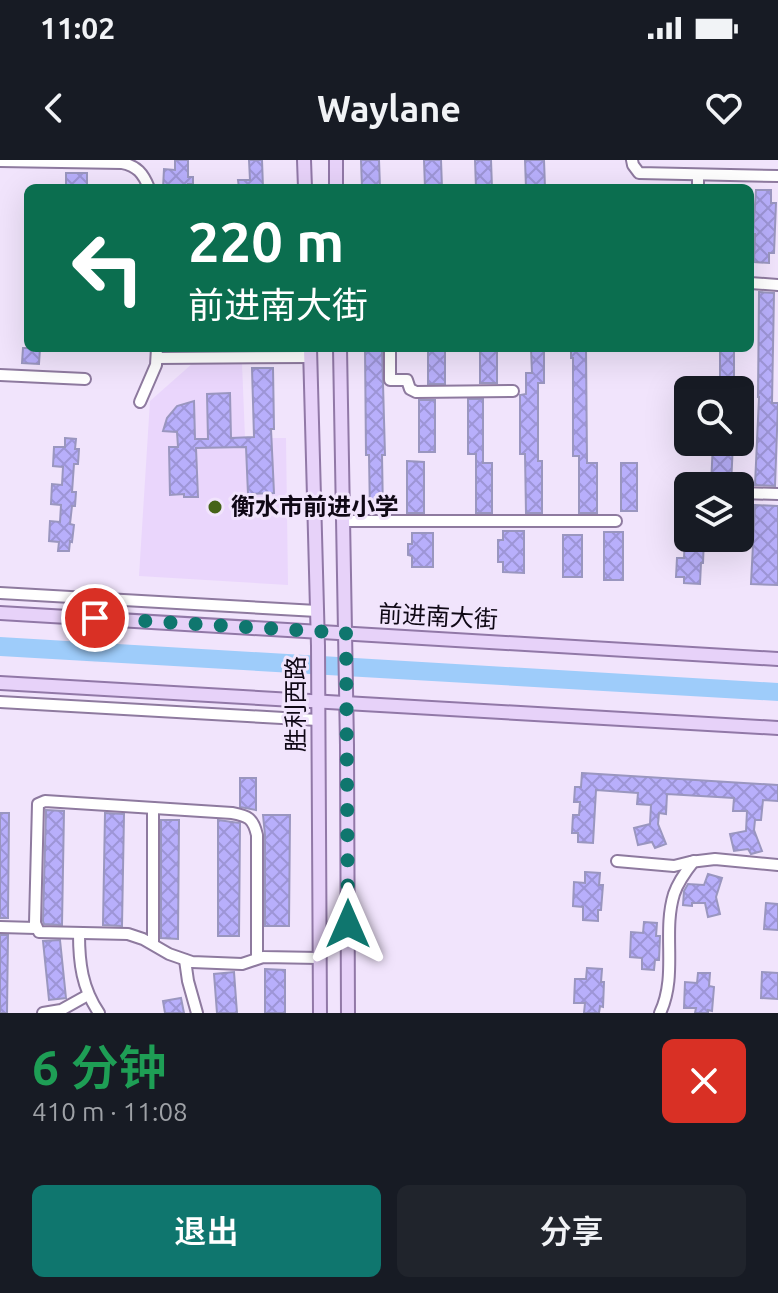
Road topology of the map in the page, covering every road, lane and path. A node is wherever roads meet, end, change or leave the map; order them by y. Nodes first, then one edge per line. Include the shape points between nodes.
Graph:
1 (304, 160) edge
2 (336, 160) edge
3 (632, 160) edge
4 (0, 161) edge
5 (698, 175) junction
6 (778, 176) edge
7 (147, 184) edge
8 (305, 184) edge
9 (336, 184) edge
10 (698, 184) edge
11 (754, 283) edge
12 (778, 285) edge
13 (340, 352) edge
14 (390, 352) edge
15 (157, 353) edge
16 (232, 353) edge
17 (310, 353) edge
18 (0, 375) edge
19 (85, 379) dead end
20 (513, 391) dead end
21 (140, 402) dead end
22 (754, 493) edge
23 (778, 494) edge
24 (344, 521) junction
25 (616, 521) dead end
26 (0, 593) edge
27 (317, 611) junction
28 (0, 613) edge
29 (318, 632) junction
30 (346, 640) junction
31 (778, 659) edge
32 (0, 683) edge
33 (318, 701) junction
34 (0, 702) edge
35 (347, 703) junction
36 (318, 720) junction
37 (778, 728) edge
38 (153, 808) junction
39 (617, 861) dead end
40 (694, 861) junction
41 (778, 865) edge
42 (0, 927) edge
43 (36, 928) junction
44 (79, 934) junction
45 (153, 944) junction
46 (319, 958) junction
47 (257, 959) junction
48 (185, 960) junction
49 (88, 995) junction
50 (43, 1013) edge
51 (99, 1013) edge
52 (197, 1013) edge
53 (320, 1013) edge
54 (348, 1013) edge
55 (660, 1013) edge

1 - 8 main road
2 - 9 main road
3 - 5 street via 639,173
4 - 7 street via 132,165
5 - 6 street
5 - 10 street
11 - 12 street
13 - 24 main road, 胜利西路
14 - 20 street via 390,380 407,380 416,392
15 - 16 street
15 - 21 street
16 - 17 street
17 - 27 main road, 胜利西路
18 - 19 street
22 - 23 street
24 - 25 street
24 - 30 main road, 胜利西路
26 - 27 street
27 - 29 main road, 胜利西路
28 - 29 main road, 前进南大街
29 - 30 main road, 前进南大街
29 - 33 main road, 胜利西路
30 - 31 main road, 前进南大街
30 - 35 main road, 胜利西路
32 - 33 main road
33 - 35 main road
33 - 36 main road, 胜利西路
34 - 36 street
35 - 37 main road
35 - 54 main road, 胜利西路
36 - 46 main road, 胜利西路
38 - 43 street via 38,804
38 - 45 street
38 - 47 street via 232,813 247,816 255,825
39 - 40 street via 674,866
40 - 41 street
40 - 55 street via 674,894 669,989
42 - 43 street
43 - 44 street via 41,933
44 - 45 street via 128,934
44 - 49 street
45 - 48 street
46 - 47 street
46 - 53 main road, 胜利西路
47 - 48 street via 229,965
48 - 52 street
49 - 50 street
49 - 51 street

